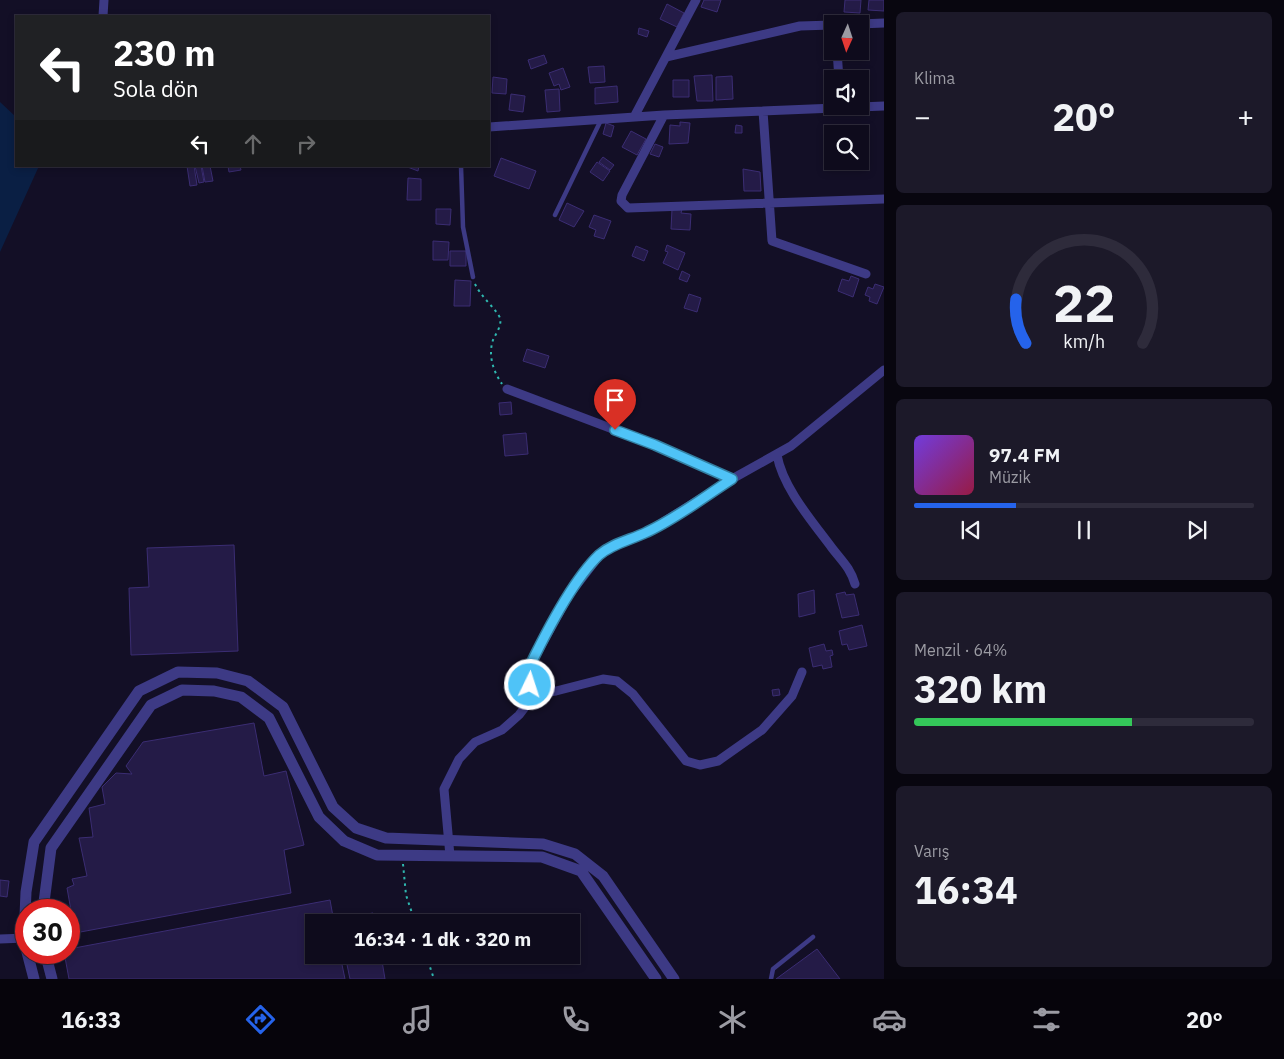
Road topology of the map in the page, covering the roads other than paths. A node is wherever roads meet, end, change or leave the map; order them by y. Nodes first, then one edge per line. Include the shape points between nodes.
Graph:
1 (104, 0) edge
2 (696, 0) edge
3 (103, 15) edge
4 (884, 23) edge
5 (869, 24) edge
6 (824, 25) edge
7 (666, 56) junction
8 (869, 106) edge
9 (884, 106) edge
10 (824, 108) edge
11 (763, 111) junction
12 (664, 115) junction
13 (634, 117) junction
14 (601, 119) junction
15 (490, 127) edge
16 (461, 167) edge
17 (884, 199) edge
18 (768, 204) junction
19 (555, 215) dead end
20 (866, 274) dead end
21 (473, 277) road end
22 (884, 370) edge
23 (507, 389) road end
24 (777, 455) junction
25 (732, 479) junction
26 (855, 584) dead end
27 (802, 672) dead end
28 (535, 694) junction
29 (449, 840) junction
30 (450, 856) junction
31 (26, 899) edge
32 (44, 899) edge
33 (813, 937) dead end
34 (0, 939) edge
35 (15, 941) edge
36 (31, 964) edge
37 (49, 964) edge
38 (34, 979) edge
39 (52, 979) edge
40 (656, 979) edge
41 (674, 979) edge
42 (771, 979) edge

1 - 3 street
2 - 7 street
4 - 5 street
6 - 7 street via 800,26
7 - 13 street
8 - 9 street
10 - 11 street
11 - 12 street
11 - 18 street
12 - 13 street
12 - 18 street via 622,195 625,207
13 - 14 street
14 - 15 street
14 - 19 lane
16 - 21 lane via 463,228
17 - 18 street
18 - 20 street via 772,241
22 - 24 street via 806,436
23 - 25 street via 655,445
24 - 25 street
24 - 26 street via 780,472 851,571
25 - 28 street via 655,528 613,545 599,556 568,595 525,676
27 - 28 street via 792,696 762,730 718,761 700,765 686,762 633,694 618,681 603,679
28 - 29 street via 519,716 502,730 475,742 459,759 444,789
29 - 30 street
29 - 31 street via 386,838 356,828 334,807 283,707 248,681 217,673 178,672 139,691 34,842
29 - 41 street via 543,844 575,854 603,876
30 - 32 street via 377,855 344,840 319,817 269,718 241,697 214,691 182,690 151,705 51,848
30 - 40 street via 542,857 581,871
33 - 42 lane via 773,969
34 - 35 street
36 - 38 street
37 - 39 street

